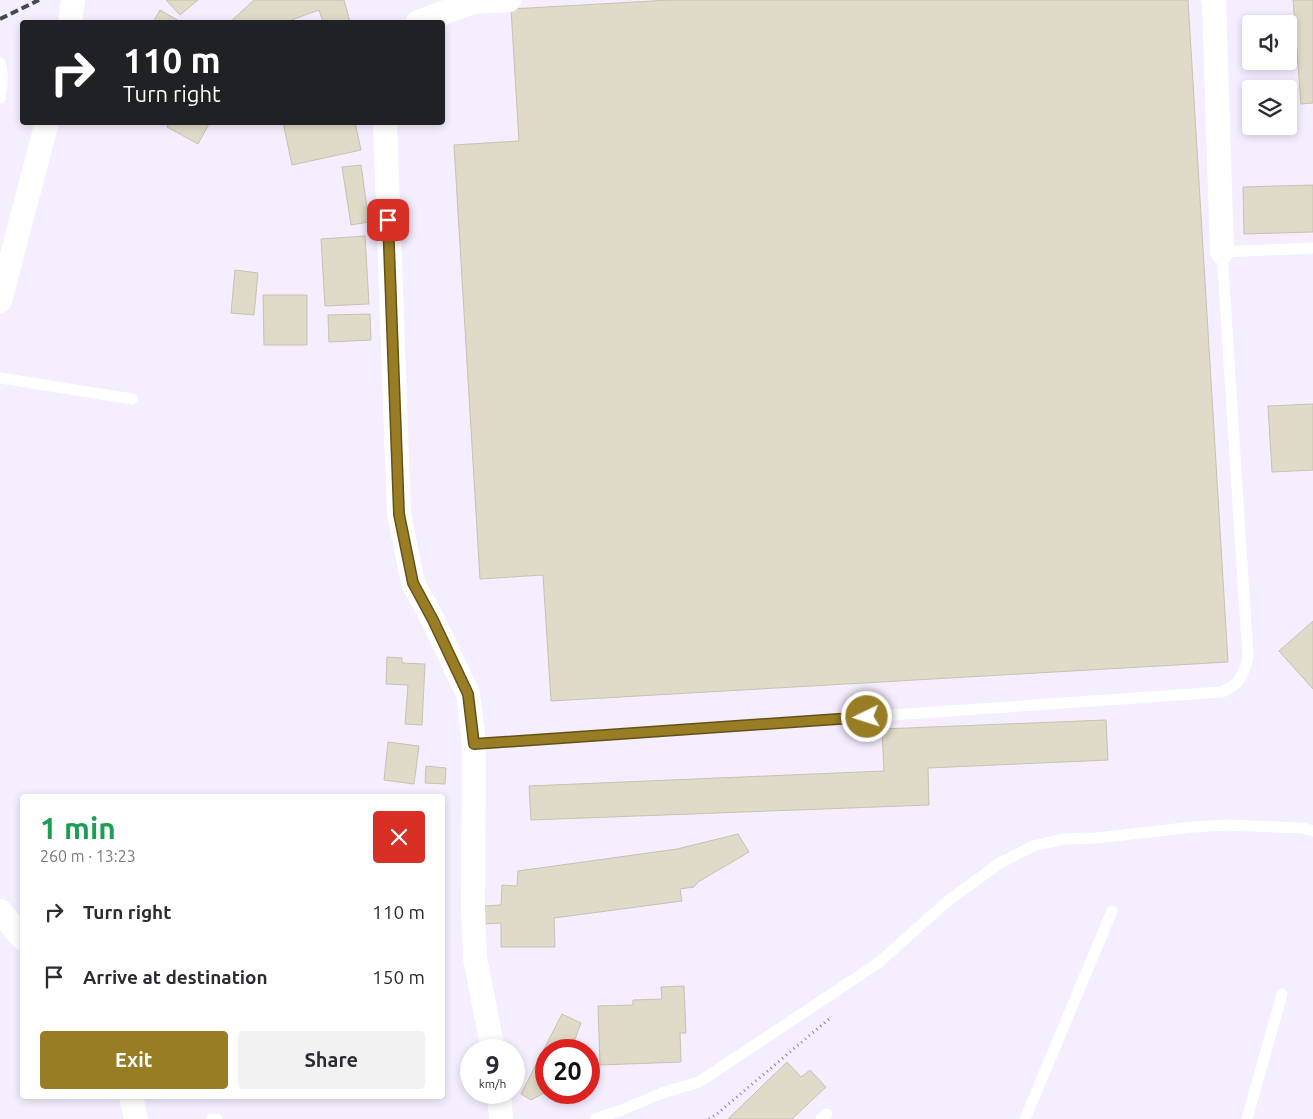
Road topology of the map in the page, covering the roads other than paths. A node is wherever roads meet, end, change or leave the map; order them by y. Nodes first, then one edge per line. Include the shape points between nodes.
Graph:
1 (73, 0) edge
2 (510, 0) edge
3 (1213, 0) edge
4 (70, 20) edge
5 (424, 20) edge
6 (0, 64) edge
7 (0, 98) edge
8 (46, 125) edge
9 (385, 125) edge
10 (1313, 248) edge
11 (1222, 252) junction
12 (0, 301) edge
13 (0, 378) edge
14 (132, 399) dead end
15 (474, 744) junction
16 (1313, 831) edge
17 (0, 910) edge
18 (1112, 911) dead end
19 (20, 935) edge
20 (1282, 994) dead end
21 (491, 1039) edge
22 (132, 1099) edge
23 (500, 1104) edge
24 (136, 1119) edge
25 (211, 1119) edge
26 (217, 1119) edge
27 (501, 1119) edge
28 (595, 1119) edge
29 (1026, 1119) edge
30 (1247, 1119) edge

1 - 4 street
2 - 5 street via 473,2
3 - 11 street
6 - 7 lane
8 - 12 street
9 - 15 street via 399,514 413,583 468,694
10 - 11 lane
11 - 15 lane via 1248,658 1241,678 1233,687 1222,692
13 - 14 lane
15 - 21 street via 475,958
16 - 28 lane via 1302,828 1193,827 1064,839 1033,846 1000,863 949,900 876,964 699,1082
17 - 19 street
18 - 29 lane
20 - 30 lane
22 - 24 street
23 - 27 street
25 - 26 lane

